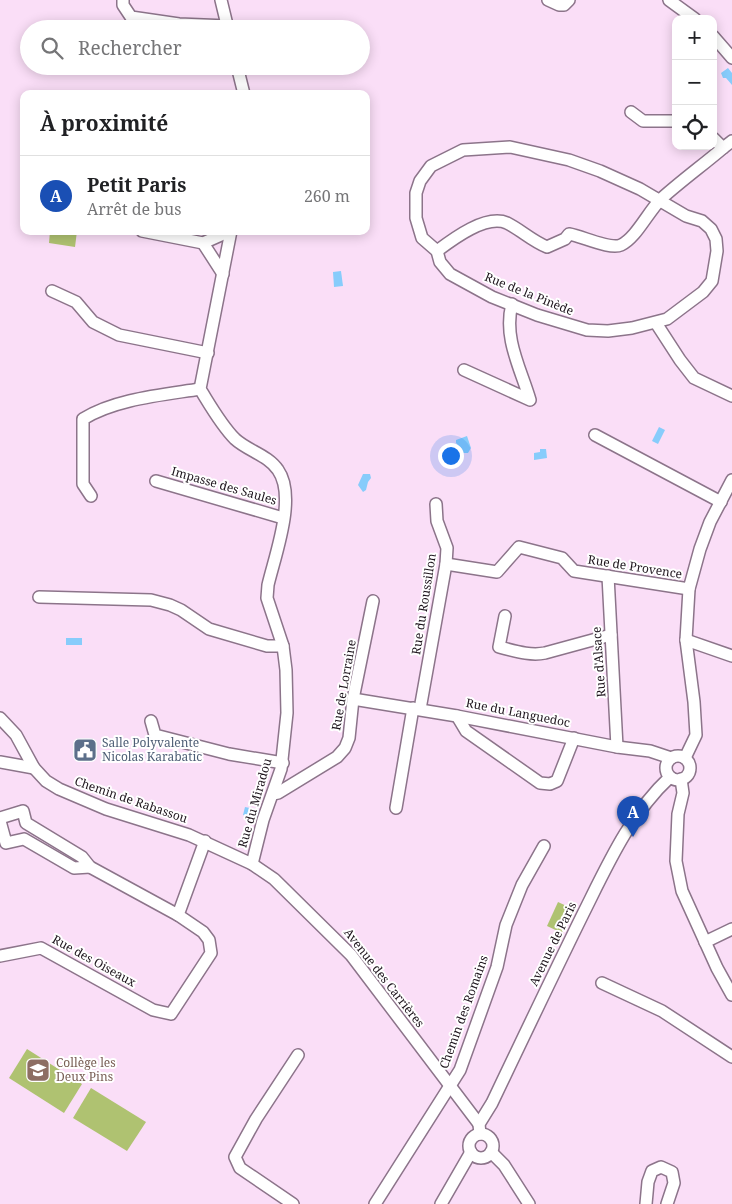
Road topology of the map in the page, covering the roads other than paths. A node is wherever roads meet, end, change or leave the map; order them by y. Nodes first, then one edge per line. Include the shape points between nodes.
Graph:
1 (124, 0) edge
2 (222, 0) edge
3 (548, 0) edge
4 (569, 0) edge
5 (669, 0) edge
6 (689, 15) edge
7 (152, 20) edge
8 (226, 20) edge
9 (717, 41) edge
10 (732, 58) edge
11 (239, 75) edge
12 (243, 90) edge
13 (631, 112) dead end
14 (672, 121) edge
15 (728, 144) edge
16 (661, 200) junction
17 (161, 235) edge
18 (222, 235) edge
19 (229, 235) edge
20 (203, 244) junction
21 (437, 251) junction
22 (223, 274) junction
23 (52, 291) dead end
24 (512, 304) junction
25 (656, 323) junction
26 (208, 353) junction
27 (464, 370) dead end
28 (200, 389) junction
29 (732, 396) edge
30 (595, 435) dead end
31 (732, 480) edge
32 (156, 481) dead end
33 (91, 496) dead end
34 (720, 502) junction
35 (436, 504) dead end
36 (283, 518) junction
37 (446, 564) junction
38 (608, 576) junction
39 (689, 589) junction
40 (39, 597) dead end
41 (374, 601) dead end
42 (505, 616) dead end
43 (611, 635) junction
44 (686, 640) junction
45 (283, 646) junction
46 (732, 656) edge
47 (354, 700) junction
48 (417, 709) junction
49 (458, 716) junction
50 (0, 718) edge
51 (152, 721) dead end
52 (574, 738) junction
53 (618, 747) junction
54 (671, 758) junction
55 (685, 758) junction
56 (0, 762) edge
57 (283, 763) junction
58 (34, 768) junction
59 (675, 778) junction
60 (273, 794) junction
61 (396, 808) dead end
62 (0, 820) edge
63 (205, 841) junction
64 (544, 846) dead end
65 (252, 864) junction
66 (90, 867) junction
67 (178, 915) junction
68 (732, 929) edge
69 (705, 942) junction
70 (0, 956) edge
71 (602, 983) dead end
72 (732, 995) edge
73 (298, 1055) dead end
74 (732, 1057) edge
75 (450, 1087) junction
76 (480, 1129) junction
77 (472, 1152) junction
78 (491, 1152) junction
79 (377, 1201) edge
80 (293, 1204) edge
81 (441, 1204) edge
82 (529, 1204) edge
83 (646, 1204) edge
84 (668, 1204) edge

1 - 7 street via 122,5 131,17
2 - 8 street
3 - 4 street via 559,6
5 - 6 street
9 - 10 street
11 - 12 street
13 - 14 street via 644,121
15 - 16 street
16 - 21 street via 636,232 621,245 613,247 569,234 547,247 505,222 484,222
16 - 21 street, Rue de la Pinède via 608,174 569,160 510,147 463,150 431,166 416,193 416,218 422,238
16 - 25 street, Rue de la Pinède via 711,229 717,251 712,281 704,292 667,319
17 - 20 street
18 - 20 street
19 - 22 street
20 - 22 street
21 - 24 street, Rue de la Pinède via 440,262 450,274
22 - 26 street
23 - 26 street via 76,302 92,322 119,335
24 - 25 street, Rue de la Pinède via 587,330 608,331
24 - 27 street via 509,314 511,340 530,400
25 - 29 street via 694,378
26 - 28 street
28 - 33 street via 160,394 96,411 83,419 83,484
28 - 36 street, Rue du Miradou via 236,439 278,470 287,501
30 - 34 street
31 - 34 street
32 - 36 street, Impasse des Saules
34 - 39 street via 700,549
35 - 37 street, Rue du Roussillon via 437,521 447,548
36 - 45 street, Rue du Miradou via 267,598
37 - 38 street, Rue de Provence via 497,572 519,547 562,558 574,571
37 - 48 street, Rue du Roussillon
38 - 39 street, Rue de Provence
38 - 43 street, Rue d'Alsace
39 - 44 street
40 - 45 street via 151,600 181,610 209,628 267,646
41 - 47 street, Rue de Lorraine
42 - 43 street via 499,647 520,653 545,654
43 - 53 street, Rue d'Alsace
44 - 46 street
44 - 55 street via 696,734
45 - 57 street, Rue du Miradou via 287,713
47 - 48 street, Rue du Languedoc
47 - 60 street, Rue de Lorraine via 345,748
48 - 49 street, Rue du Languedoc
48 - 61 street, Rue du Roussillon
49 - 52 street, Rue du Languedoc
49 - 52 street, Rue du Languedoc via 466,731 540,784 557,781
50 - 58 street, Chemin de Rabassou via 16,735
51 - 57 street via 155,735 229,754
52 - 53 street, Rue du Languedoc
53 - 54 street, Rue du Languedoc via 650,751
54 - 55 street
54 - 59 street via 666,767
55 - 59 street via 690,768 687,775
56 - 58 street
57 - 60 street, Rue du Miradou
58 - 63 street, Chemin de Rabassou via 59,789 106,809
59 - 69 street via 683,793 678,814 677,872
59 - 76 street, Avenue de Paris via 653,793 610,861
60 - 65 street, Rue du Miradou
62 - 66 street via 23,811 26,824 82,857
62 - 66 street via 6,843 24,838 74,868
63 - 65 street, Chemin de Rabassou
63 - 67 street
64 - 75 street, Chemin des Romains via 522,885 506,925 497,967 460,1070
65 - 75 street, Avenue des Carrières via 274,879 351,955
66 - 67 street
67 - 70 street, Rue des Oiseaux via 203,932 209,940 211,953 172,1014 154,1010 41,948
68 - 69 street
69 - 72 street
71 - 74 street via 662,1011
73 - 80 street via 235,1157 240,1168
75 - 76 street, Avenue des Carrières
75 - 79 street, Chemin des Romains
76 - 77 street via 471,1141
76 - 78 street via 492,1141
77 - 78 street via 477,1157 485,1157
77 - 81 street
78 - 82 street via 504,1165
83 - 84 street via 652,1171 661,1167 672,1172 674,1183

